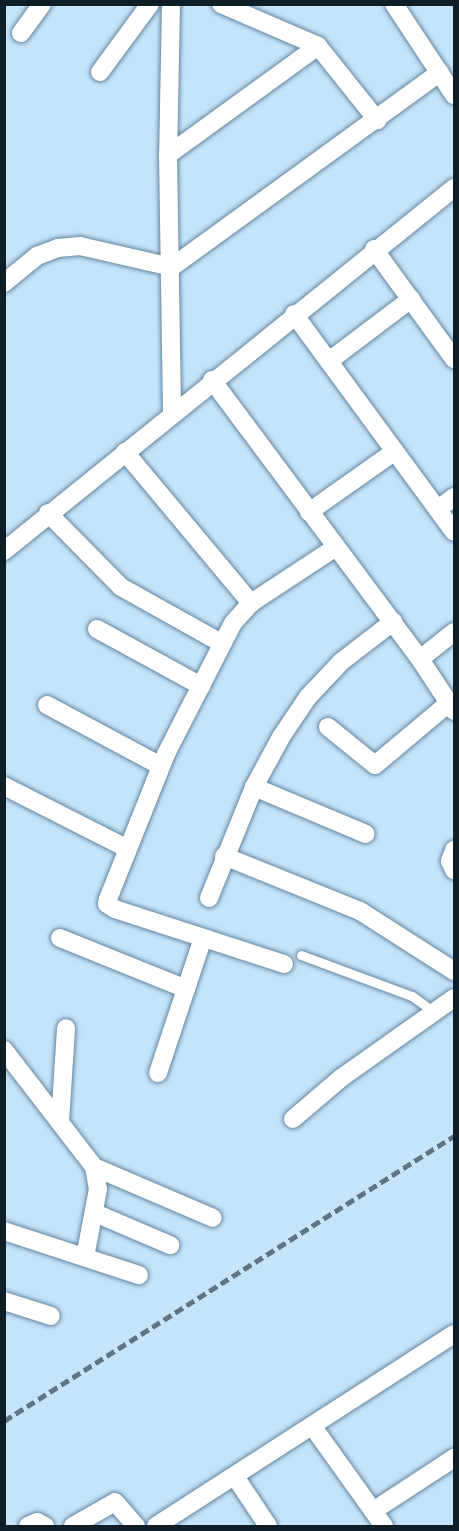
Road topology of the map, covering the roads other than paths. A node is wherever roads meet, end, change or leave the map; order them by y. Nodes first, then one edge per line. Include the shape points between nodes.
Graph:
1 (42, 4) edge
2 (150, 4) edge
3 (221, 4) edge
4 (394, 4) edge
5 (168, 7) edge
6 (21, 33) dead end
7 (318, 46) junction
8 (100, 72) dead end
9 (440, 72) junction
10 (454, 95) edge
11 (377, 120) junction
12 (168, 155) junction
13 (454, 188) edge
14 (374, 249) junction
15 (172, 267) junction
16 (4, 283) edge
17 (411, 299) junction
18 (294, 314) junction
19 (448, 336) edge
20 (454, 359) edge
21 (329, 361) junction
22 (212, 380) junction
23 (172, 412) junction
24 (395, 451) junction
25 (125, 453) junction
26 (454, 496) edge
27 (438, 509) junction
28 (309, 512) junction
29 (48, 513) junction
30 (454, 532) edge
31 (336, 547) junction
32 (4, 551) edge
33 (250, 603) junction
34 (393, 622) junction
35 (97, 629) dead end
36 (454, 632) edge
37 (221, 643) junction
38 (420, 659) junction
39 (201, 686) junction
40 (47, 705) dead end
41 (452, 707) edge
42 (328, 727) dead end
43 (161, 766) junction
44 (4, 786) edge
45 (254, 787) junction
46 (366, 834) dead end
47 (126, 848) junction
48 (454, 850) edge
49 (224, 856) junction
50 (454, 870) edge
51 (209, 898) dead end
52 (60, 938) dead end
53 (203, 938) junction
54 (301, 956) dead end
55 (284, 964) dead end
56 (454, 970) edge
57 (186, 988) junction
58 (454, 998) edge
59 (435, 1012) junction
60 (66, 1028) dead end
61 (4, 1050) edge
62 (158, 1073) dead end
63 (293, 1119) dead end
64 (60, 1122) junction
65 (94, 1167) junction
66 (95, 1213) junction
67 (213, 1218) dead end
68 (4, 1231) edge
69 (170, 1245) dead end
70 (85, 1257) junction
71 (139, 1275) dead end
72 (4, 1301) edge
73 (51, 1317) dead end
74 (454, 1334) edge
75 (313, 1427) junction
76 (454, 1458) edge
77 (236, 1478) junction
78 (373, 1511) junction
79 (28, 1527) edge
80 (45, 1527) edge
81 (73, 1527) edge
82 (136, 1527) edge
83 (156, 1527) edge
84 (268, 1527) edge
85 (384, 1527) edge

1 - 6 street
2 - 8 street
3 - 7 street
4 - 9 street
5 - 12 street
7 - 11 street
7 - 12 street
9 - 10 street
9 - 11 street
11 - 15 street
12 - 15 street
13 - 14 street
14 - 17 street
14 - 18 street
15 - 16 street via 80,246 58,248 37,256
15 - 23 street
17 - 19 street
17 - 21 street
18 - 21 street
18 - 22 street
19 - 20 street
21 - 24 street
22 - 23 street
22 - 28 street
23 - 25 street
24 - 27 street
24 - 28 street
25 - 29 street
25 - 33 street
26 - 27 street
27 - 30 street
28 - 31 street
29 - 32 street
29 - 37 street via 121,587
31 - 33 street
31 - 34 street
33 - 37 street
34 - 38 street
34 - 45 street via 341,662 308,697
35 - 39 street
36 - 38 street
37 - 39 street
38 - 41 street
39 - 43 street
40 - 43 street
41 - 42 street via 375,765
43 - 47 street
44 - 47 street
45 - 46 street
45 - 49 street
47 - 53 street via 108,899 110,907
48 - 50 street via 450,861
49 - 51 street
49 - 56 street via 360,911
52 - 57 street
53 - 55 street
53 - 57 street
54 - 59 lane via 412,996
57 - 62 street
58 - 59 street
59 - 63 street via 341,1078
60 - 64 street
61 - 64 street
64 - 65 street
65 - 66 street via 98,1189
65 - 67 street
66 - 69 street
66 - 70 street
68 - 70 street
70 - 71 street
72 - 73 street
74 - 75 street
75 - 77 street
75 - 78 street
76 - 78 street
77 - 83 street
77 - 84 street
78 - 85 street
79 - 80 street via 37,1522
81 - 82 street via 115,1502

